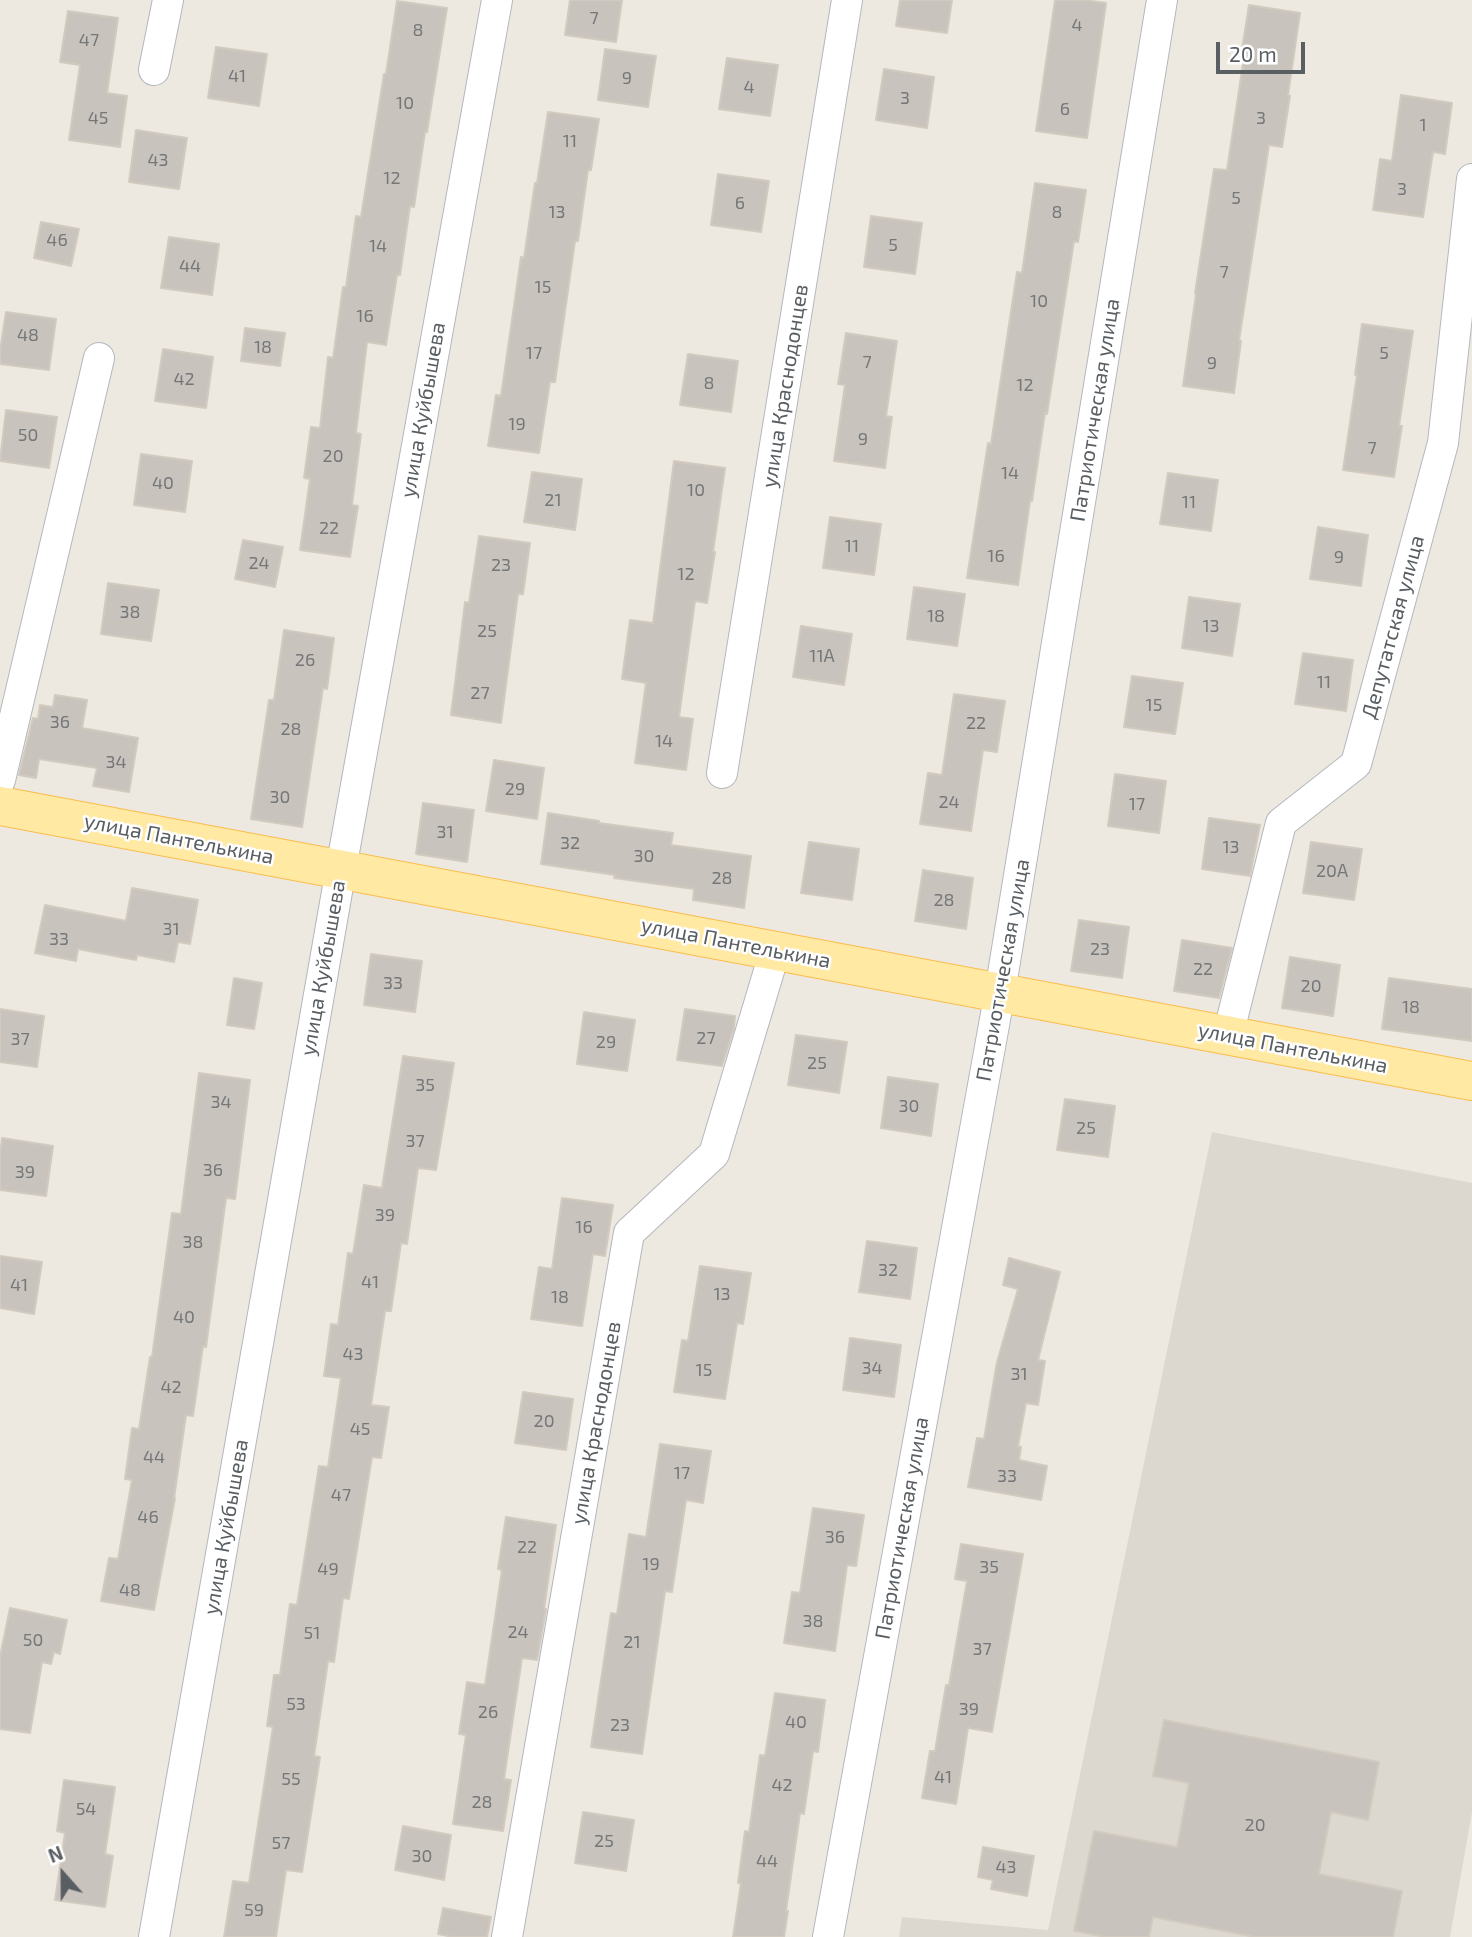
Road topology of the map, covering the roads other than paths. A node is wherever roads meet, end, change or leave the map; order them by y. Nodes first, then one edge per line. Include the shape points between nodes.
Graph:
1 (168, 0) edge
2 (496, 0) edge
3 (847, 0) edge
4 (1162, 0) edge
5 (154, 70) dead end
6 (1472, 179) edge
7 (99, 358) dead end
8 (722, 773) dead end
9 (0, 780) edge
10 (0, 806) edge
11 (341, 869) junction
12 (775, 951) junction
13 (1000, 992) junction
14 (1228, 1035) junction
15 (1472, 1082) edge
16 (154, 1937) edge
17 (507, 1937) edge
18 (828, 1937) edge

1 - 5 street
2 - 11 street, улица Куйбышева
3 - 8 street, улица Краснодонцев
4 - 13 street, Патриотическая улица
6 - 14 street, Депутатская улица via 1443,443 1356,764 1281,823
7 - 9 street
10 - 11 main road, улица Пантелькина
11 - 12 main road, улица Пантелькина
11 - 16 street, улица Куйбышева
12 - 13 main road, улица Пантелькина
12 - 17 street, улица Краснодонцев via 714,1154 629,1233
13 - 14 main road, улица Пантелькина
13 - 18 street, Патриотическая улица
14 - 15 main road, улица Пантелькина

